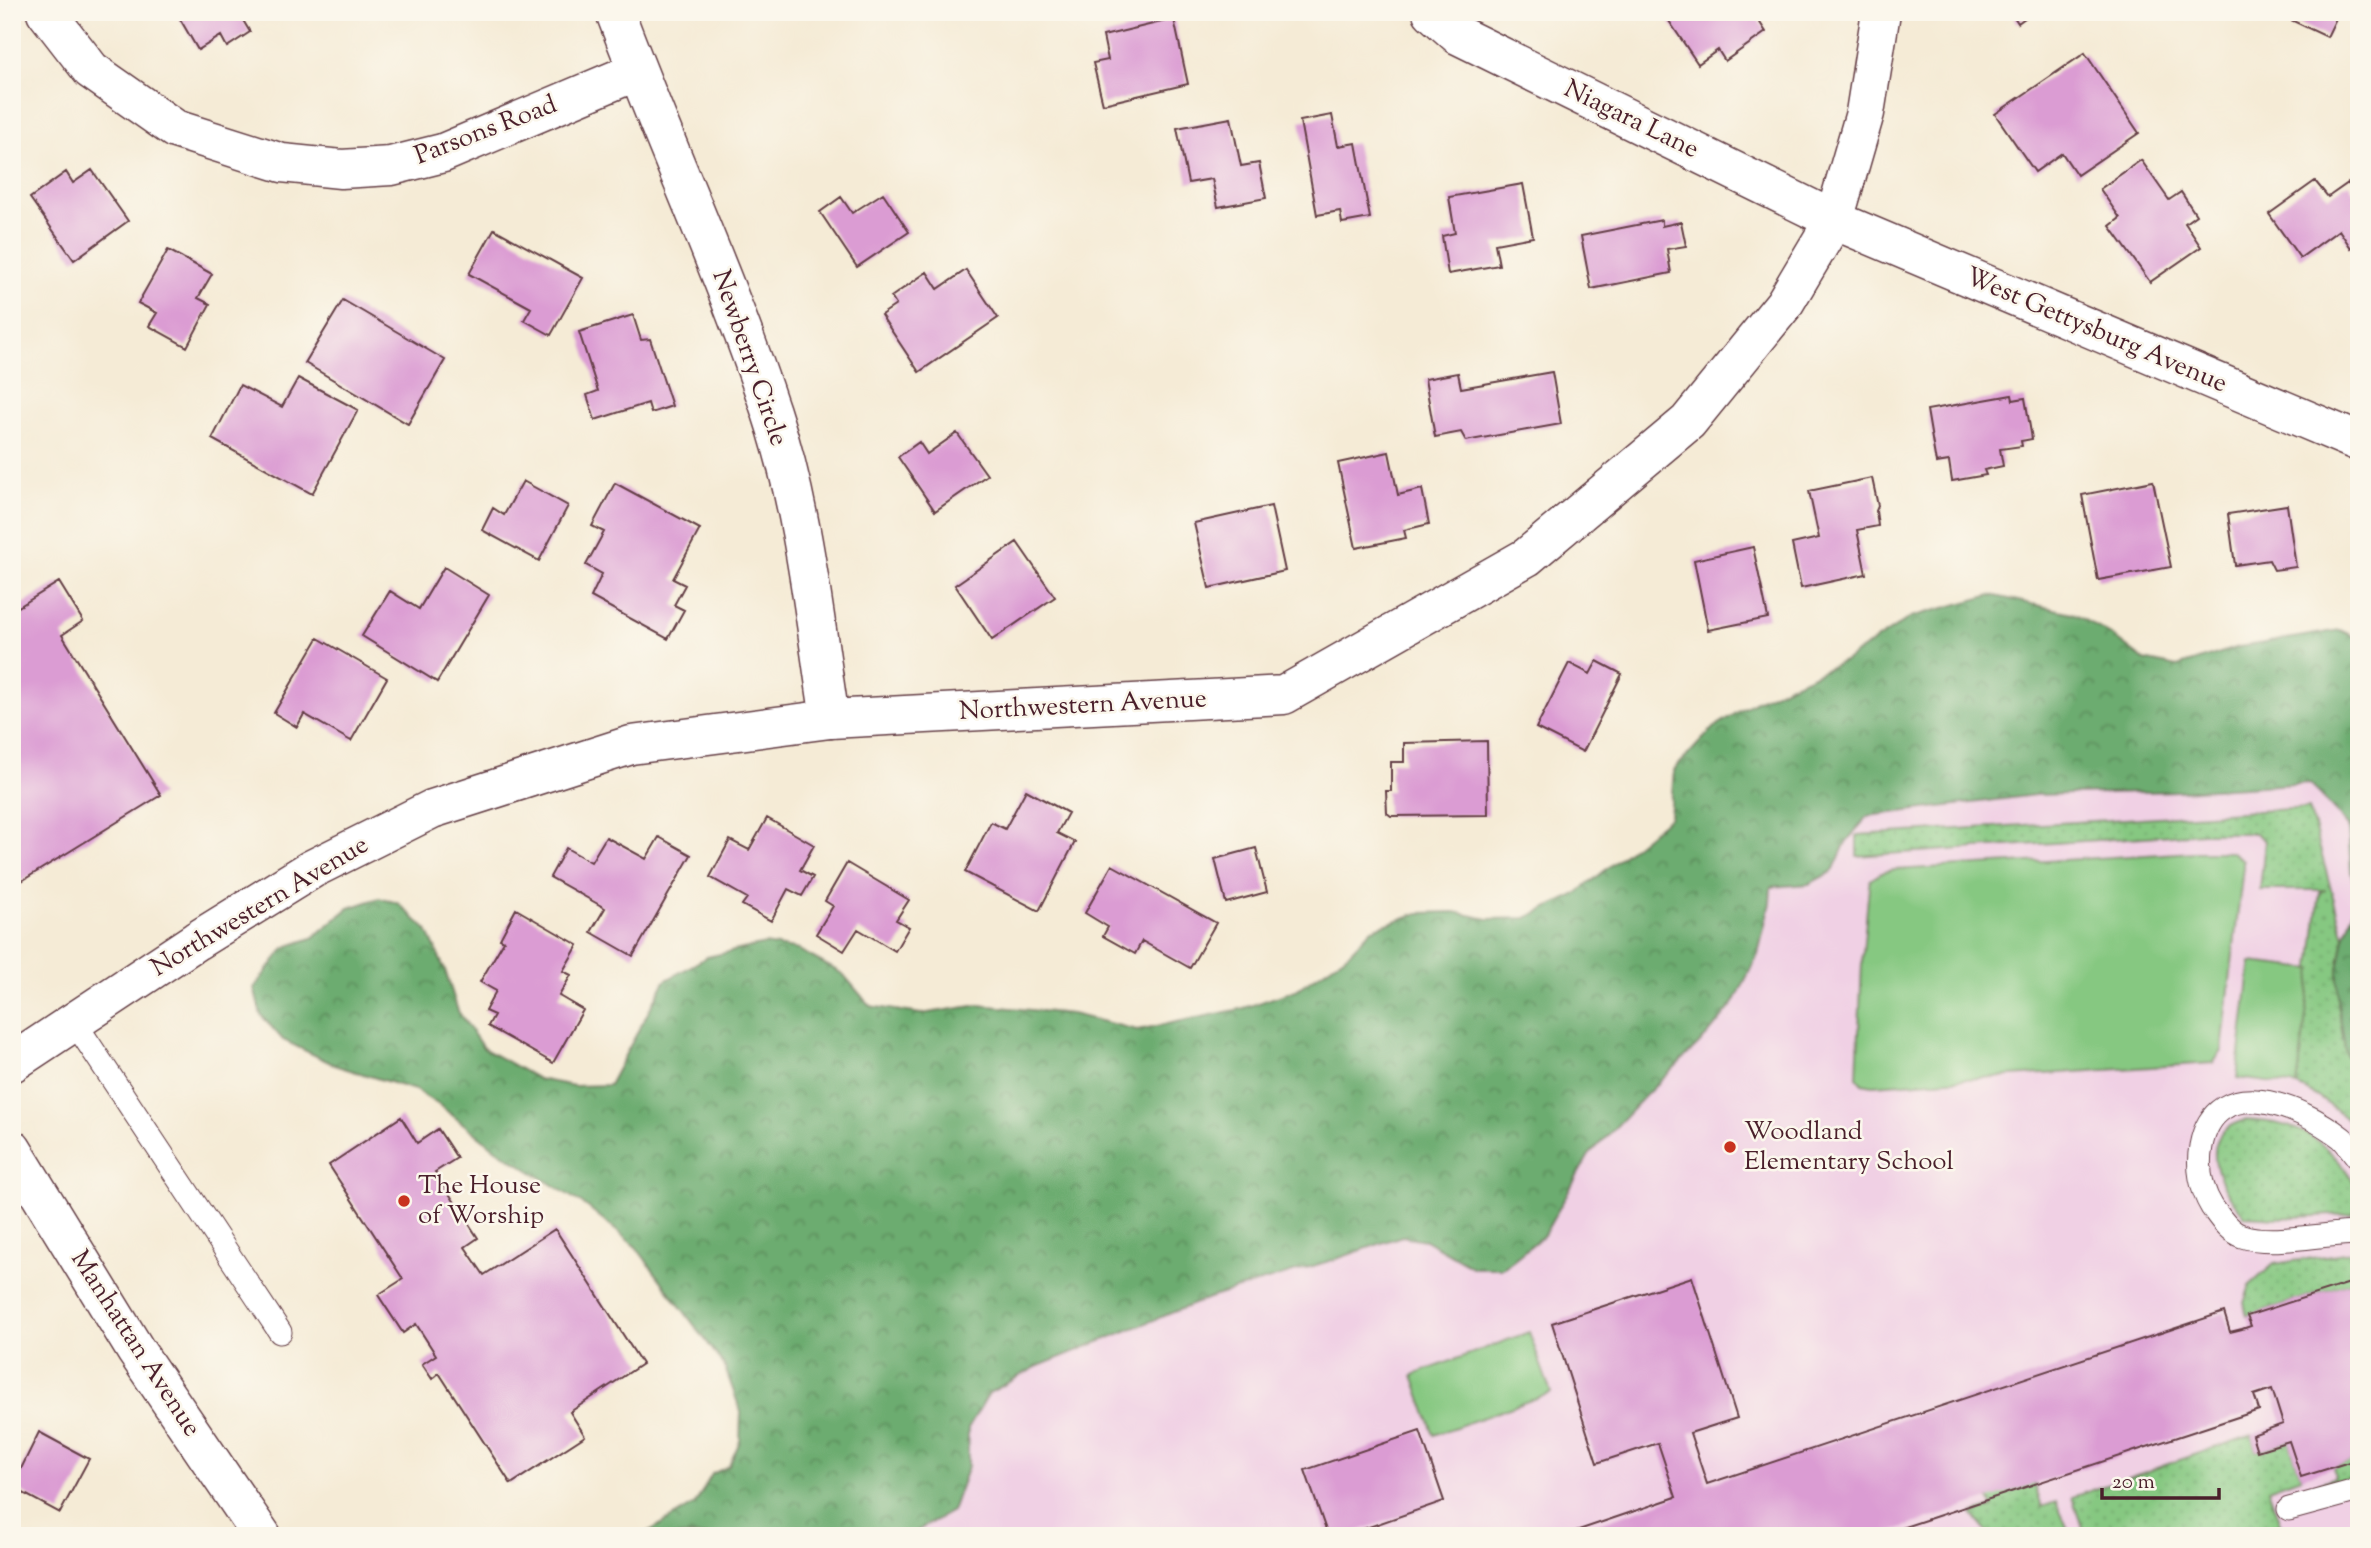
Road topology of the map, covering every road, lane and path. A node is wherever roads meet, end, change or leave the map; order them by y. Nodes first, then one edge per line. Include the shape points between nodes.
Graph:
1 (46, 12) edge
2 (615, 12) edge
3 (1433, 12) edge
4 (1881, 12) edge
5 (637, 71) junction
6 (1834, 220) junction
7 (2359, 442) edge
8 (830, 719) junction
9 (75, 1023) junction
10 (12, 1063) edge
11 (12, 1149) edge
12 (2359, 1159) edge
13 (2359, 1233) edge
14 (280, 1332) dead end
15 (2358, 1492) edge
16 (2289, 1509) dead end
17 (262, 1536) edge

1 - 5 street, Parsons Road via 91,70 175,129 282,163 341,169 391,166 443,153
2 - 5 street, Newberry Circle
3 - 6 street, Niagara Lane via 1458,35
4 - 6 street, Northwestern Avenue via 1865,113
5 - 8 street, Newberry Circle via 700,221 772,414 798,514
6 - 7 street, West Gettysburg Avenue
6 - 8 street, Northwestern Avenue via 1784,304 1688,422 1527,557 1284,695
8 - 9 street, Northwestern Avenue via 631,745 432,810 312,869
9 - 10 street, Northwestern Avenue
9 - 14 lane
11 - 17 street, Manhattan Avenue via 136,1352
12 - 13 lane via 2344,1140 2313,1118 2277,1104 2244,1099 2222,1108 2204,1128 2198,1162 2206,1197 2239,1236 2262,1240
15 - 16 lane

